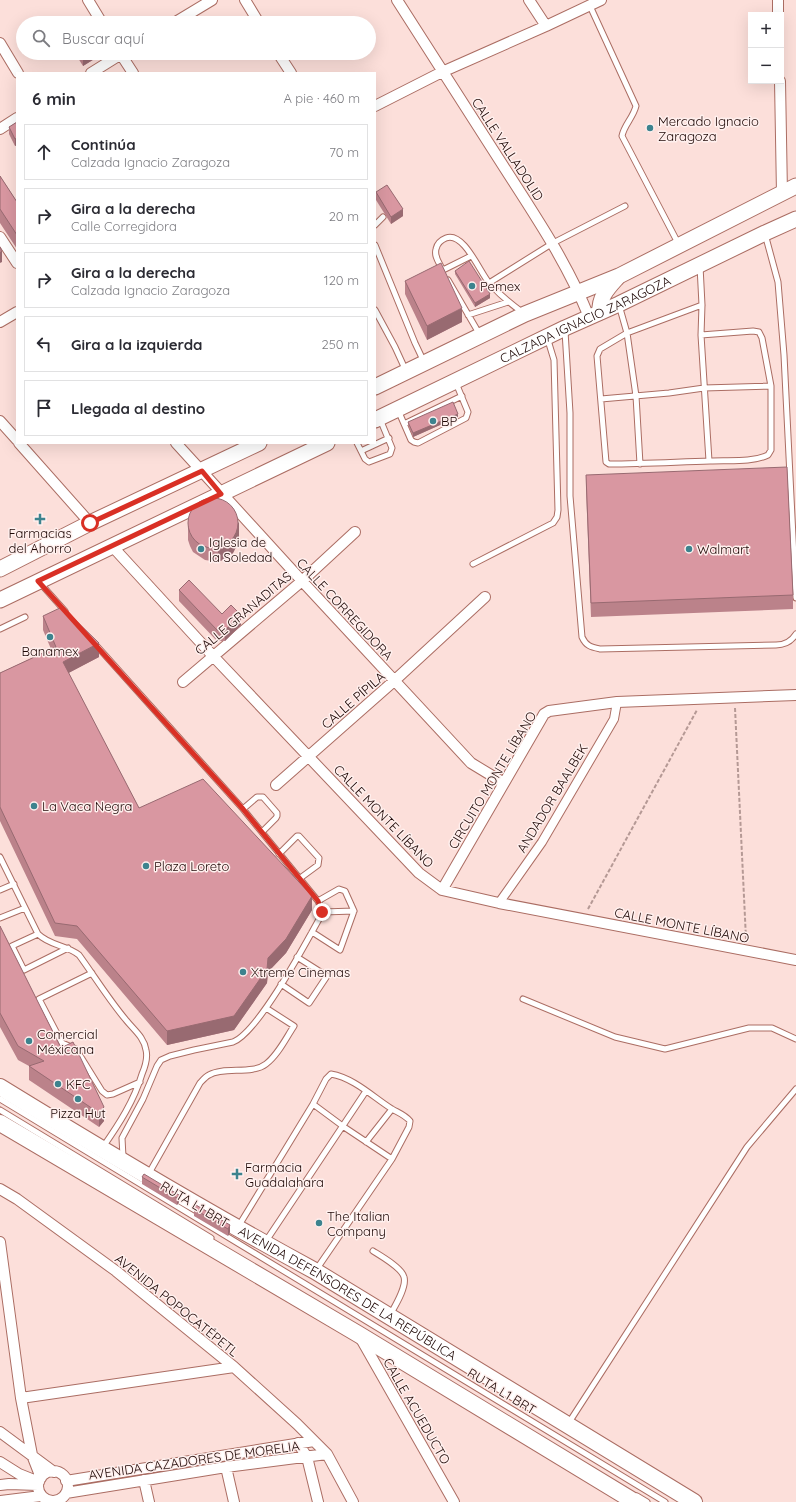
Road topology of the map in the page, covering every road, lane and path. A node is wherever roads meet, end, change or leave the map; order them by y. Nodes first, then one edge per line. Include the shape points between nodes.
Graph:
1 (88, 0) edge
2 (212, 0) edge
3 (245, 0) edge
4 (397, 0) edge
5 (529, 0) edge
6 (602, 0) edge
7 (778, 0) edge
8 (590, 6) junction
9 (778, 12) edge
10 (98, 16) edge
11 (186, 16) edge
12 (255, 16) edge
13 (546, 26) junction
14 (0, 43) edge
15 (111, 60) edge
16 (126, 60) edge
17 (283, 60) edge
18 (17, 72) edge
19 (93, 72) edge
20 (132, 72) edge
21 (290, 72) edge
22 (442, 72) junction
23 (780, 84) edge
24 (376, 105) edge
25 (16, 119) edge
26 (0, 129) edge
27 (796, 186) edge
28 (782, 194) junction
29 (625, 206) dead end
30 (383, 217) dead end
31 (796, 219) edge
32 (376, 224) edge
33 (765, 233) junction
34 (0, 237) edge
35 (553, 243) junction
36 (679, 245) junction
37 (376, 247) edge
38 (471, 256) junction
39 (16, 261) edge
40 (699, 265) junction
41 (443, 270) junction
42 (619, 276) junction
43 (489, 283) junction
44 (579, 292) junction
45 (508, 302) junction
46 (619, 304) junction
47 (702, 305) junction
48 (376, 312) edge
49 (16, 313) edge
50 (525, 314) junction
51 (594, 314) junction
52 (468, 315) junction
53 (0, 322) edge
54 (565, 328) junction
55 (627, 334) junction
56 (701, 335) junction
57 (480, 336) junction
58 (547, 336) junction
59 (425, 363) junction
60 (406, 372) junction
61 (455, 381) junction
62 (771, 386) junction
63 (376, 387) edge
64 (704, 388) junction
65 (462, 396) junction
66 (636, 396) junction
67 (601, 398) junction
68 (398, 409) junction
69 (377, 419) edge
70 (0, 421) edge
71 (404, 424) junction
72 (389, 438) junction
73 (16, 439) edge
74 (20, 444) edge
75 (177, 444) edge
76 (257, 444) edge
77 (325, 444) edge
78 (358, 444) edge
79 (361, 451) junction
80 (709, 461) junction
81 (640, 464) junction
82 (202, 471) junction
83 (221, 494) junction
84 (90, 523) junction
85 (355, 532) dead end
86 (112, 546) junction
87 (474, 564) dead end
88 (0, 569) edge
89 (38, 581) junction
90 (302, 581) junction
91 (485, 597) dead end
92 (796, 598) edge
93 (0, 600) edge
94 (69, 616) edge
95 (25, 617) dead end
96 (0, 629) edge
97 (796, 634) edge
98 (90, 640) edge
99 (213, 656) junction
100 (394, 681) junction
101 (183, 682) dead end
102 (796, 695) edge
103 (703, 698) junction
104 (735, 698) junction
105 (617, 702) junction
106 (308, 757) junction
107 (504, 783) junction
108 (276, 785) dead end
109 (243, 809) junction
110 (262, 832) junction
111 (279, 854) junction
112 (0, 857) edge
113 (299, 879) junction
114 (14, 884) junction
115 (0, 890) edge
116 (442, 890) junction
117 (318, 901) junction
118 (500, 903) junction
119 (25, 908) junction
120 (354, 911) junction
121 (322, 912) junction
122 (0, 918) edge
123 (582, 919) junction
124 (312, 932) junction
125 (38, 934) junction
126 (68, 948) junction
127 (746, 950) junction
128 (297, 957) junction
129 (796, 960) edge
130 (92, 973) junction
131 (281, 984) junction
132 (523, 999) dead end
133 (266, 1008) junction
134 (796, 1039) edge
135 (140, 1082) junction
136 (0, 1087) edge
137 (796, 1089) edge
138 (366, 1091) junction
139 (0, 1099) edge
140 (313, 1104) junction
141 (392, 1109) junction
142 (0, 1110) edge
143 (0, 1123) edge
144 (344, 1127) junction
145 (366, 1142) junction
146 (102, 1150) junction
147 (392, 1159) junction
148 (124, 1162) junction
149 (147, 1177) junction
150 (0, 1189) edge
151 (237, 1228) junction
152 (213, 1240) dead end
153 (0, 1242) edge
154 (264, 1243) junction
155 (373, 1251) dead end
156 (315, 1270) junction
157 (389, 1316) junction
158 (357, 1330) junction
159 (234, 1367) junction
160 (21, 1398) junction
161 (567, 1424) junction
162 (525, 1428) dead end
163 (0, 1432) edge
164 (314, 1441) junction
165 (298, 1443) junction
166 (327, 1454) junction
167 (32, 1455) junction
168 (308, 1457) junction
169 (0, 1462) edge
170 (226, 1467) junction
171 (54, 1472) junction
172 (144, 1480) junction
173 (66, 1481) junction
174 (39, 1482) junction
175 (0, 1485) edge
176 (62, 1498) edge
177 (634, 1498) edge
178 (46, 1499) edge
179 (0, 1501) edge
180 (149, 1502) edge
181 (234, 1502) edge
182 (318, 1502) edge
183 (353, 1502) edge
184 (454, 1502) edge
185 (647, 1502) edge
186 (665, 1502) edge
187 (694, 1502) edge

1 - 10 street
2 - 11 street
3 - 12 street
4 - 22 street, CALLE VALLADOLID
5 - 13 street
6 - 8 street
7 - 9 street
8 - 13 street
8 - 36 lane via 636,106 622,136
13 - 22 street
14 - 18 street
15 - 19 street
16 - 20 street
17 - 21 street
22 - 24 street
22 - 35 street, CALLE VALLADOLID
23 - 28 street
25 - 26 street
27 - 28 main road, CALZADA IGNACIO ZARAGOZA
28 - 36 main road, CALZADA IGNACIO ZARAGOZA
29 - 35 lane
30 - 32 lane
31 - 33 main road, CALZADA IGNACIO ZARAGOZA
33 - 40 main road, CALZADA IGNACIO ZARAGOZA
33 - 92 lane via 778,282
34 - 39 street
35 - 43 lane
35 - 44 street, CALLE VALLADOLID
36 - 42 main road, CALZADA IGNACIO ZARAGOZA
37 - 59 lane
38 - 41 lane
38 - 41 lane via 464,244 456,238 447,237 436,247 435,255
38 - 43 lane
40 - 46 main road, CALZADA IGNACIO ZARAGOZA
40 - 47 lane
41 - 52 lane
42 - 44 main road, CALZADA IGNACIO ZARAGOZA
42 - 51 main road via 602,297
43 - 45 lane
44 - 50 main road, CALZADA IGNACIO ZARAGOZA
44 - 51 street, CALLE VALLADOLID
45 - 50 lane
45 - 52 lane
46 - 51 main road, CALZADA IGNACIO ZARAGOZA
46 - 55 lane
47 - 55 lane
47 - 56 lane
48 - 60 lane
49 - 53 street
50 - 57 main road, CALZADA IGNACIO ZARAGOZA
51 - 54 main road, CALZADA IGNACIO ZARAGOZA
52 - 57 lane
54 - 58 main road, CALZADA IGNACIO ZARAGOZA
54 - 97 lane via 570,413 570,496 582,637 585,643 600,648 776,646 793,640
55 - 66 lane
55 - 67 lane via 598,352
56 - 62 lane via 753,330 759,332
56 - 64 lane
57 - 59 main road, CALZADA IGNACIO ZARAGOZA
58 - 61 main road, CALZADA IGNACIO ZARAGOZA
58 - 87 lane via 554,360 557,517 553,523
59 - 60 main road, CALZADA IGNACIO ZARAGOZA
60 - 63 main road, CALZADA IGNACIO ZARAGOZA
61 - 65 lane
61 - 68 main road, CALZADA IGNACIO ZARAGOZA
62 - 64 lane
62 - 80 lane via 771,450 768,455 762,458
64 - 66 lane
64 - 80 lane
65 - 71 lane
65 - 71 lane via 468,412 466,418 418,443 411,440
66 - 67 lane
66 - 81 lane
67 - 81 lane via 606,462
68 - 69 main road, CALZADA IGNACIO ZARAGOZA
68 - 71 lane
69 - 72 lane
70 - 73 street
72 - 79 lane
72 - 79 lane via 392,448 390,454 369,462
74 - 84 street
75 - 82 street, CALLE CORREGIDORA
76 - 82 main road
77 - 83 main road
78 - 79 lane
80 - 81 lane
82 - 83 street, CALLE CORREGIDORA
82 - 84 main road
83 - 86 main road
83 - 90 street, CALLE CORREGIDORA
84 - 88 main road
85 - 90 street, CALLE GRANADITAS
86 - 89 main road
86 - 99 street, CALLE MONTE LÍBANO
89 - 93 main road
89 - 94 lane
90 - 99 street, CALLE GRANADITAS
90 - 100 street, CALLE CORREGIDORA
91 - 100 street, CALLE PÍPILA
95 - 96 lane
98 - 109 lane
99 - 101 street, CALLE GRANADITAS
99 - 106 street, CALLE MONTE LÍBANO
100 - 106 street, CALLE PÍPILA
100 - 107 street, CALLE CORREGIDORA via 471,763
102 - 104 street, CIRCUITO MONTE LÍBANO
103 - 104 street, CIRCUITO MONTE LÍBANO
103 - 105 street, CIRCUITO MONTE LÍBANO
103 - 123 path
104 - 127 path
105 - 107 street, CIRCUITO MONTE LÍBANO via 544,714
105 - 118 street, ANDADOR BAALBEK via 614,719 542,842
106 - 108 street, CALLE PÍPILA
106 - 116 street, CALLE MONTE LÍBANO via 419,873
107 - 116 street, CIRCUITO MONTE LÍBANO
109 - 110 lane
109 - 110 lane via 260,796 277,813 276,818
110 - 111 lane
111 - 113 lane
111 - 113 lane via 299,836 319,858 318,865
112 - 114 lane
113 - 117 lane
114 - 115 lane
114 - 119 lane
116 - 118 street, CALLE MONTE LÍBANO
117 - 120 lane via 342,889
117 - 121 lane
118 - 123 street, CALLE MONTE LÍBANO
119 - 122 lane
119 - 125 lane
120 - 121 lane
120 - 124 lane via 340,950
121 - 124 lane
123 - 127 street, CALLE MONTE LÍBANO
124 - 128 lane
125 - 126 lane via 47,941
125 - 126 lane via 12,946 24,970
126 - 130 lane via 79,955
127 - 129 street, CALLE MONTE LÍBANO
128 - 131 lane
128 - 131 lane via 327,976 309,1003
130 - 135 lane via 144,1043 147,1052
130 - 135 lane via 39,999 62,1044 76,1049 102,1091 107,1095 113,1094
131 - 133 lane
132 - 134 lane via 615,1037 665,1049 749,1028 772,1028
133 - 148 lane via 239,1040 161,1060 122,1138
133 - 149 lane via 294,1026 274,1056 266,1064 256,1068 208,1075 200,1083
135 - 146 lane via 134,1097
136 - 146 main road, AVENIDA DEFENSORES DE LA REPÚBLICA
137 - 161 lane via 747,1147
138 - 140 lane via 339,1075 331,1074
138 - 141 lane
138 - 144 lane
139 - 186 lane, RUTA L1 BRT
140 - 144 lane
140 - 151 lane
141 - 145 lane
141 - 147 lane via 410,1121 409,1128
142 - 152 lane, RUTA L1 BRT
143 - 158 main road
144 - 145 lane
144 - 154 lane
145 - 147 lane
146 - 148 main road, AVENIDA DEFENSORES DE LA REPÚBLICA
147 - 156 lane
148 - 149 main road, AVENIDA DEFENSORES DE LA REPÚBLICA
149 - 151 main road, AVENIDA DEFENSORES DE LA REPÚBLICA
150 - 159 street, AVENIDA POPOCATÉPETL via 116,1271
151 - 154 main road, AVENIDA DEFENSORES DE LA REPÚBLICA
153 - 160 street
154 - 156 main road, AVENIDA DEFENSORES DE LA REPÚBLICA
155 - 157 lane via 400,1270 404,1277 398,1301
156 - 157 main road, AVENIDA DEFENSORES DE LA REPÚBLICA
157 - 161 main road, AVENIDA DEFENSORES DE LA REPÚBLICA
158 - 162 lane, RUTA L1 BRT
158 - 177 main road
158 - 184 street, CALLE ACUEDUCTO
159 - 160 street
159 - 164 street, AVENIDA POPOCATÉPETL
160 - 167 street
161 - 187 main road, AVENIDA DEFENSORES DE LA REPÚBLICA
163 - 167 street
164 - 165 street, AVENIDA CAZADORES DE MORELIA
164 - 166 street, AVENIDA POPOCATÉPETL
165 - 168 street
165 - 173 street, AVENIDA CAZADORES DE MORELIA
166 - 168 street, AVENIDA CAZADORES DE MORELIA
166 - 183 street, AVENIDA POPOCATÉPETL
167 - 171 street
167 - 174 street
168 - 170 street, AVENIDA CAZADORES DE MORELIA
168 - 182 street
169 - 174 street via 19,1474
170 - 172 street, AVENIDA CAZADORES DE MORELIA
170 - 181 street
171 - 173 street via 64,1476
171 - 174 street via 44,1474
172 - 176 street, AVENIDA CAZADORES DE MORELIA
172 - 180 street
173 - 176 street via 68,1487
174 - 175 street
174 - 178 street
176 - 178 street via 56,1501
177 - 185 lane
178 - 179 street

